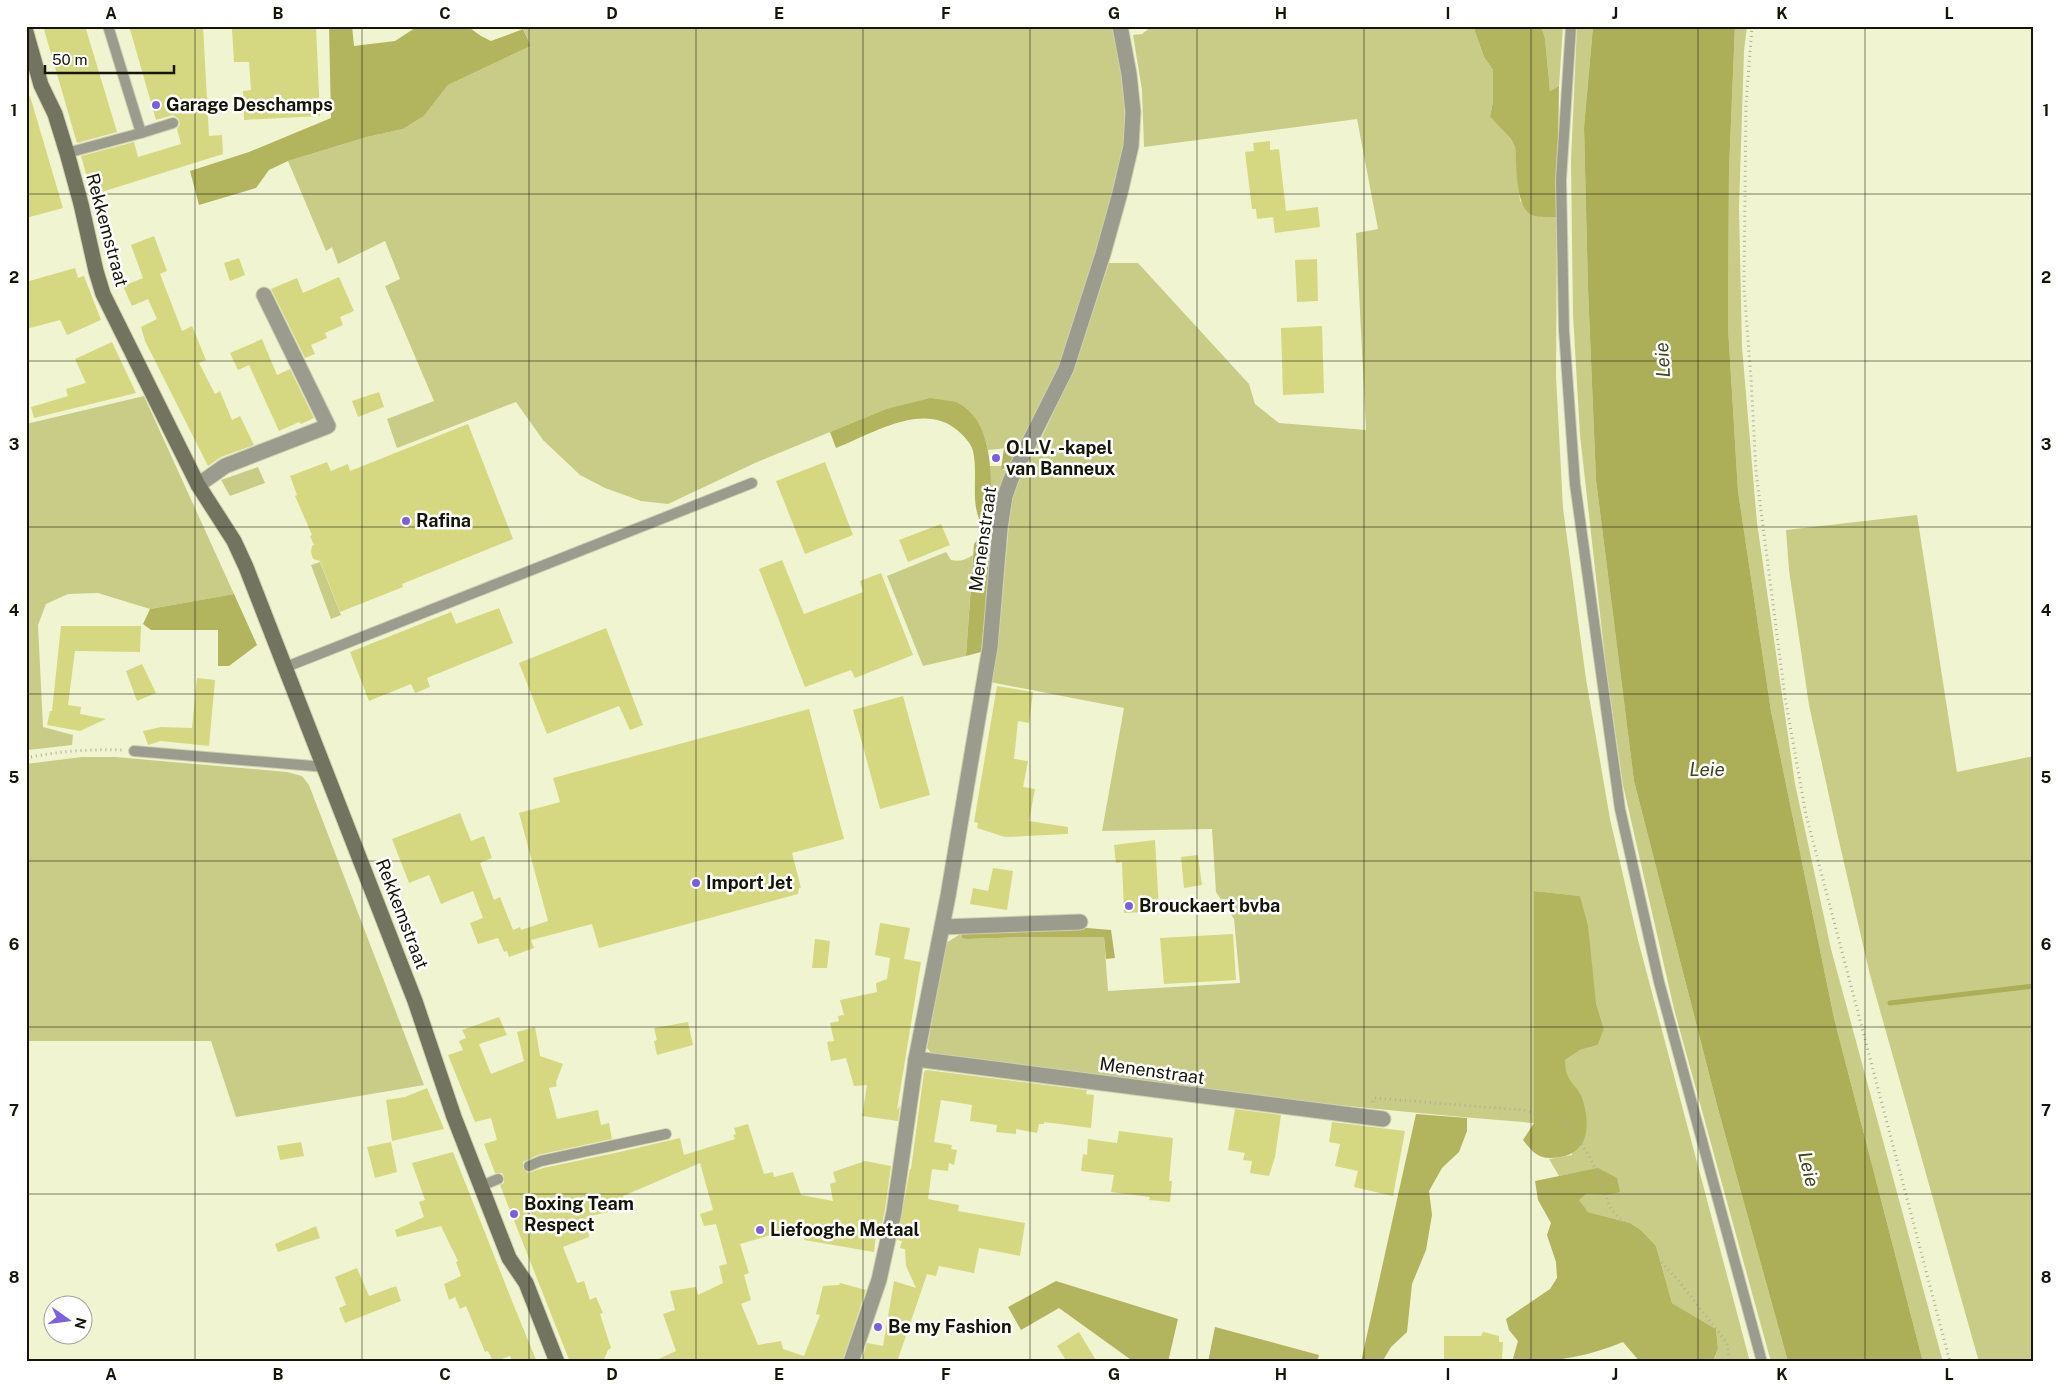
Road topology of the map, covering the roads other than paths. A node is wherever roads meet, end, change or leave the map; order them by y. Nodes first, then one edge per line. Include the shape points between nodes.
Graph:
1 (108, 26) edge
2 (1120, 26) edge
3 (1571, 26) edge
4 (26, 32) edge
5 (173, 123) dead end
6 (141, 132) junction
7 (67, 153) junction
8 (264, 295) dead end
9 (752, 483) dead end
10 (198, 485) junction
11 (286, 667) junction
12 (134, 751) road end
13 (325, 768) junction
14 (1080, 922) dead end
15 (942, 926) junction
16 (916, 1059) junction
17 (1377, 1118) road end
18 (666, 1134) dead end
19 (529, 1166) dead end
20 (498, 1179) dead end
21 (481, 1186) junction
22 (557, 1362) edge
23 (851, 1362) edge
24 (1762, 1362) edge

1 - 6 lane
2 - 15 street, Menenstraat via 1133,112 1131,146 1103,254 1066,369 1005,496 990,647
3 - 24 lane via 1561,180 1564,331 1575,484 1619,799 1659,982
4 - 7 street, Rekkemstraat via 41,86 55,114
5 - 6 lane
6 - 7 lane
7 - 10 street, Rekkemstraat via 104,294
8 - 10 street via 328,426 225,466
9 - 11 lane
10 - 11 street, Rekkemstraat via 234,541
11 - 13 street, Rekkemstraat
12 - 13 lane
13 - 21 street, Rekkemstraat via 415,1001
14 - 15 street
15 - 16 street, Menenstraat
16 - 17 street, Menenstraat
16 - 23 street, Menenstraat via 894,1212 880,1280
18 - 19 lane
20 - 21 lane
21 - 22 street, Rekkemstraat via 509,1258 526,1283

